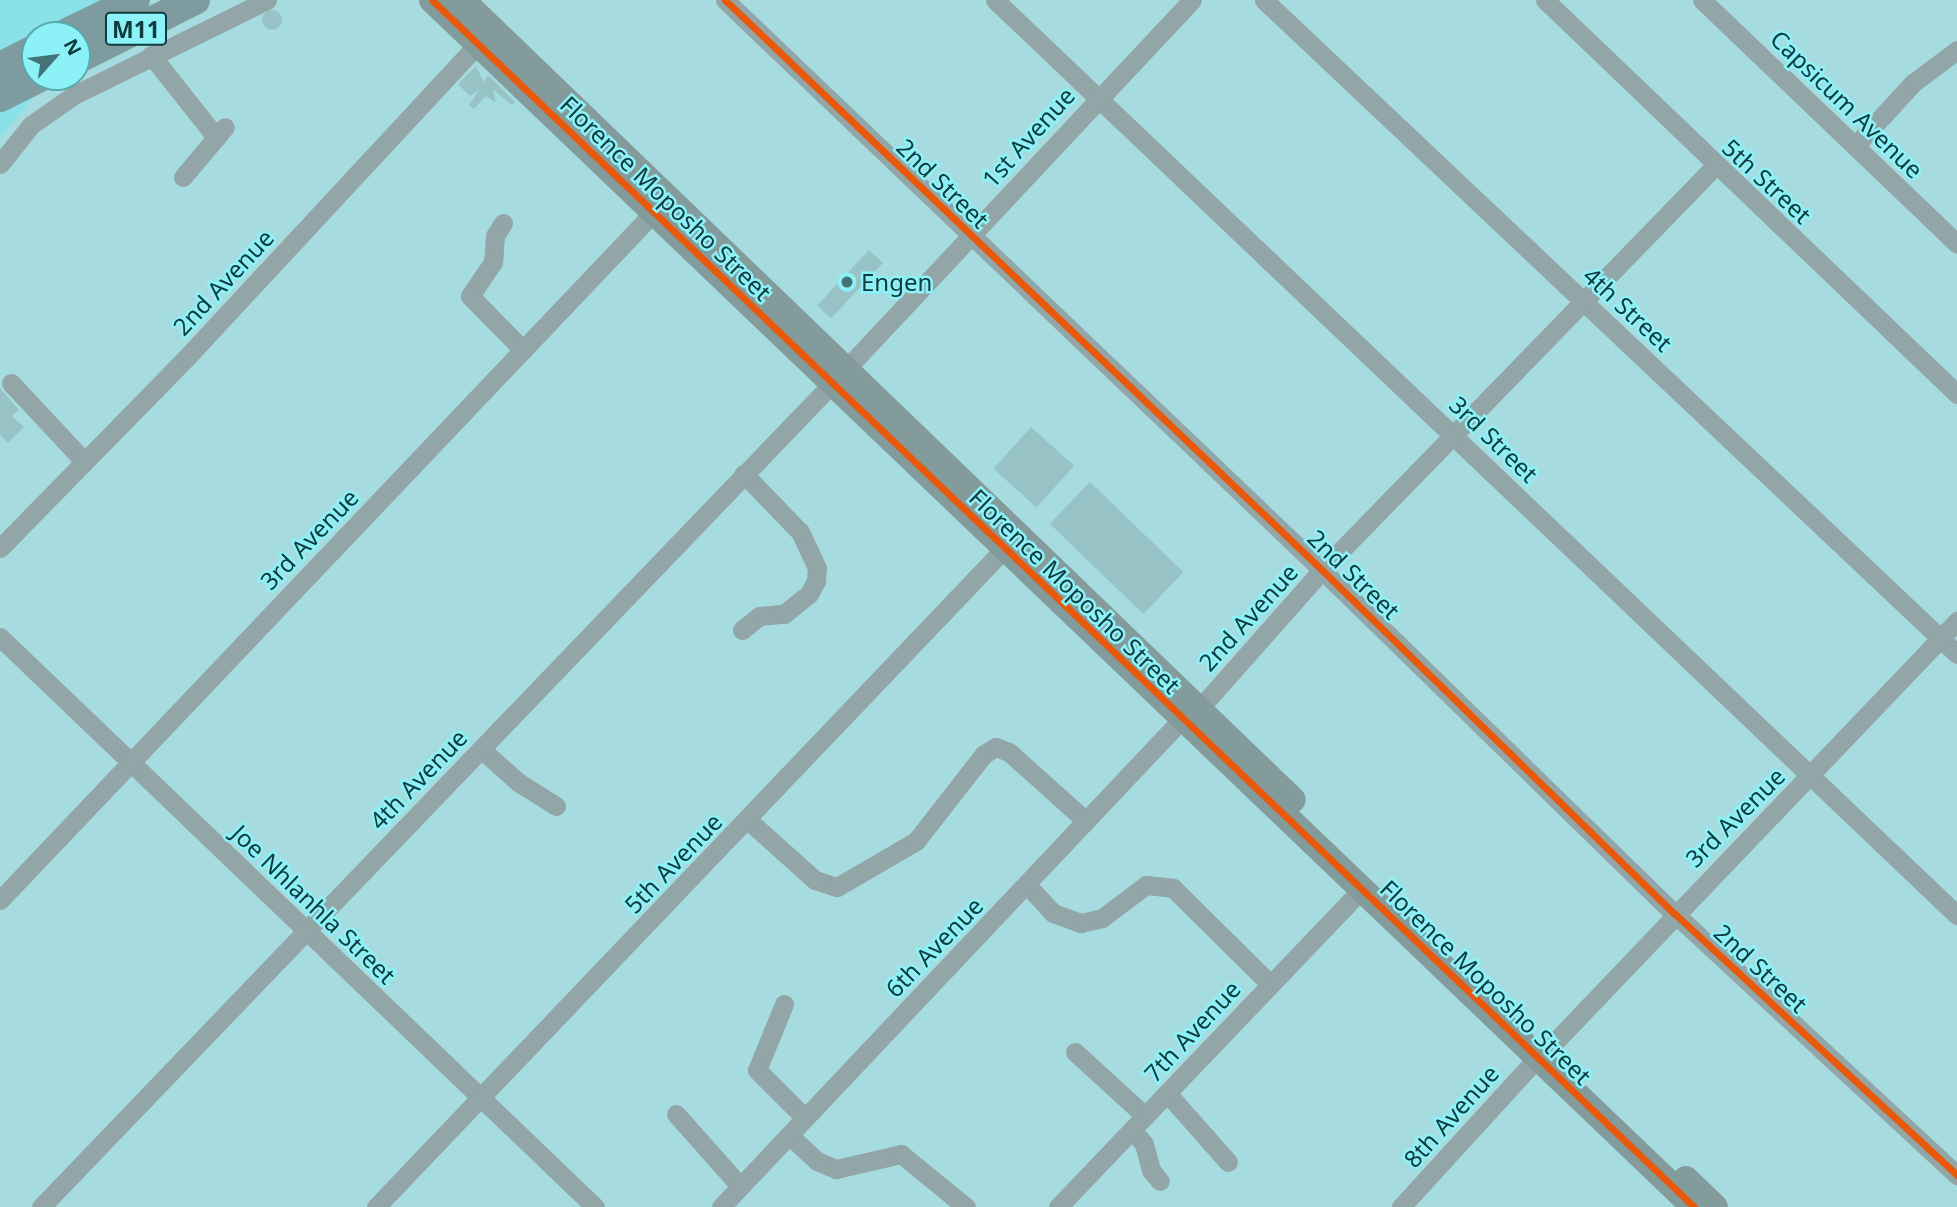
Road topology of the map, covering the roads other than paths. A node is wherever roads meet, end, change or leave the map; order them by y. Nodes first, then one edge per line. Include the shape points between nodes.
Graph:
1 (135, 0) edge
2 (195, 0) edge
3 (267, 0) edge
4 (432, 0) edge
5 (462, 0) edge
6 (725, 0) edge
7 (995, 0) edge
8 (1192, 0) edge
9 (1264, 0) edge
10 (1545, 0) edge
11 (1702, 0) edge
12 (91, 21) edge
13 (478, 44) junction
14 (1957, 50) edge
15 (91, 52) edge
16 (151, 55) junction
17 (21, 56) edge
18 (0, 67) edge
19 (21, 86) edge
20 (0, 97) edge
21 (1096, 99) junction
22 (1855, 146) junction
23 (0, 164) edge
24 (1715, 166) junction
25 (183, 177) dead end
26 (653, 213) junction
27 (503, 223) dead end
28 (971, 236) junction
29 (1957, 244) edge
30 (1584, 302) junction
31 (523, 350) junction
32 (838, 377) junction
33 (12, 383) dead end
34 (1957, 394) edge
35 (1455, 436) junction
36 (83, 460) junction
37 (744, 474) junction
38 (0, 548) edge
39 (1003, 550) junction
40 (1322, 570) junction
41 (1957, 621) edge
42 (742, 629) dead end
43 (0, 637) edge
44 (1940, 638) junction
45 (1957, 654) edge
46 (1190, 714) junction
47 (481, 749) junction
48 (130, 763) junction
49 (1812, 774) junction
50 (556, 806) dead end
51 (748, 821) junction
52 (1086, 821) junction
53 (1027, 886) junction
54 (1362, 890) junction
55 (0, 900) edge
56 (1674, 913) junction
57 (1957, 915) edge
58 (307, 930) junction
59 (1270, 984) junction
60 (784, 1004) dead end
61 (1075, 1052) dead end
62 (1543, 1053) junction
63 (1167, 1093) junction
64 (479, 1097) junction
65 (676, 1114) dead end
66 (805, 1118) junction
67 (1138, 1123) junction
68 (789, 1135) junction
69 (1228, 1162) dead end
70 (1957, 1175) edge
71 (1160, 1181) dead end
72 (740, 1186) junction
73 (41, 1207) edge
74 (376, 1207) edge
75 (594, 1207) edge
76 (720, 1207) edge
77 (966, 1207) edge
78 (1058, 1207) edge
79 (1401, 1207) edge
80 (1693, 1207) edge
81 (1715, 1207) edge

1 - 12 main road, M11
2 - 15 main road, M11
3 - 16 street
4 - 13 street, Florence Moposho Street
5 - 32 street, Florence Moposho Street
6 - 28 street, 2nd Street
7 - 21 street, 3rd Street
8 - 21 street, 1st Avenue
9 - 30 street, 4th Street
10 - 24 street, 5th Street
11 - 22 street, Capsicum Avenue
13 - 26 street, Florence Moposho Street
13 - 36 street, 2nd Avenue via 187,357
14 - 22 street via 1913,83
16 - 23 street via 74,95 31,125
16 - 25 street via 221,132
17 - 18 main road
19 - 20 main road
21 - 28 street, 1st Avenue
21 - 35 street, 3rd Street
22 - 29 street, Capsicum Avenue
24 - 30 street, 2nd Avenue
24 - 34 street, 5th Street
26 - 31 street, 3rd Avenue
26 - 32 street, Florence Moposho Street
27 - 31 street via 495,236 493,262 470,296
28 - 32 street, 1st Avenue
28 - 40 street, 2nd Street
30 - 35 street, 2nd Avenue
30 - 44 street, 4th Street
31 - 48 street, 3rd Avenue
32 - 37 street, 4th Avenue
32 - 39 street, Florence Moposho Street
32 - 46 street, Florence Moposho Street
33 - 36 street
35 - 40 street, 2nd Avenue
35 - 49 street, 3rd Street
36 - 38 street, 2nd Avenue
37 - 42 street via 800,532 817,568 808,594 784,614 759,616
37 - 47 street, 4th Avenue
39 - 46 street, Florence Moposho Street
39 - 51 street, 5th Avenue
40 - 46 street, 2nd Avenue
40 - 56 street, 2nd Street
41 - 44 street, 3rd Avenue
43 - 48 street, Joe Nhlanhla Street
44 - 45 street, 4th Street
44 - 49 street, 3rd Avenue
46 - 52 street, 6th Avenue
46 - 54 street, Florence Moposho Street
46 - 62 street, Florence Moposho Street
47 - 50 street via 518,782
47 - 58 street, 4th Avenue
48 - 55 street, 3rd Avenue
48 - 58 street, Joe Nhlanhla Street
49 - 56 street, 3rd Avenue
49 - 57 street, 3rd Street
51 - 52 street via 815,880 837,887 916,841 984,754 996,747 1009,752
51 - 64 street, 5th Avenue
52 - 53 street, 6th Avenue
53 - 59 street via 1053,913 1081,922 1102,918 1146,885 1173,888
53 - 66 street, 6th Avenue
54 - 59 street, 7th Avenue
54 - 62 street, Florence Moposho Street
56 - 62 street, 3rd Avenue
56 - 70 street, 2nd Street
58 - 64 street, Joe Nhlanhla Street
58 - 73 street, 4th Avenue
59 - 63 street, 7th Avenue
60 - 66 street via 757,1070
61 - 67 street
62 - 79 street, 8th Avenue
62 - 80 street, Florence Moposho Street
62 - 81 street, Florence Moposho Street
63 - 67 street, 7th Avenue
63 - 69 street
64 - 74 street, 5th Avenue
64 - 75 street, Joe Nhlanhla Street
65 - 72 street
66 - 68 street, 6th Avenue
67 - 71 street via 1151,1170
67 - 78 street, 7th Avenue
68 - 72 street, 6th Avenue
68 - 77 street via 817,1161 836,1169 901,1154
72 - 76 street, 6th Avenue

